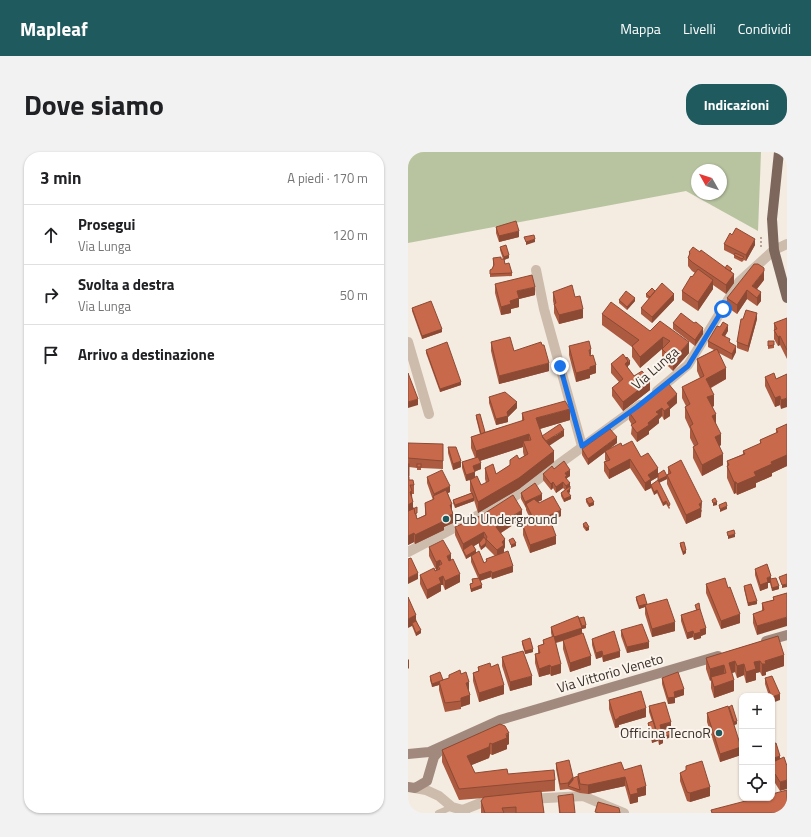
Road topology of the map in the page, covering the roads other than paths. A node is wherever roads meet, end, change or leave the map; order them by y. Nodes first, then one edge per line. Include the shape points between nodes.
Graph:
1 (779, 152) edge
2 (787, 244) edge
3 (774, 250) junction
4 (536, 270) dead end
5 (787, 298) edge
6 (408, 342) edge
7 (429, 414) dead end
8 (582, 446) junction
9 (408, 552) edge
10 (787, 635) edge
11 (759, 644) edge
12 (729, 653) edge
13 (443, 746) junction
14 (412, 753) edge
15 (429, 771) junction
16 (411, 788) edge
17 (439, 796) junction
18 (521, 800) edge
19 (506, 801) edge
20 (452, 807) junction
21 (464, 811) edge
22 (438, 813) edge
23 (624, 813) edge

1 - 3 main road via 772,219
2 - 3 street, Via Lunga
3 - 5 main road
3 - 8 street, Via Lunga via 739,282 688,366 637,407
4 - 8 street via 544,309
6 - 7 street
8 - 9 street, Via Lunga via 515,496
10 - 11 main road
12 - 13 main road, Via Vittorio Veneto via 500,720
13 - 14 main road, Via Vittorio Veneto via 429,752
13 - 15 main road, Via Vittorio Veneto via 434,757
14 - 15 main road, Via Vittorio Veneto via 424,756
15 - 16 main road, Via Vittorio Veneto via 427,781
15 - 17 street via 432,786
16 - 17 street via 426,790
17 - 20 street
18 - 23 street via 583,796
19 - 21 street via 483,802
20 - 21 street
20 - 22 lane

